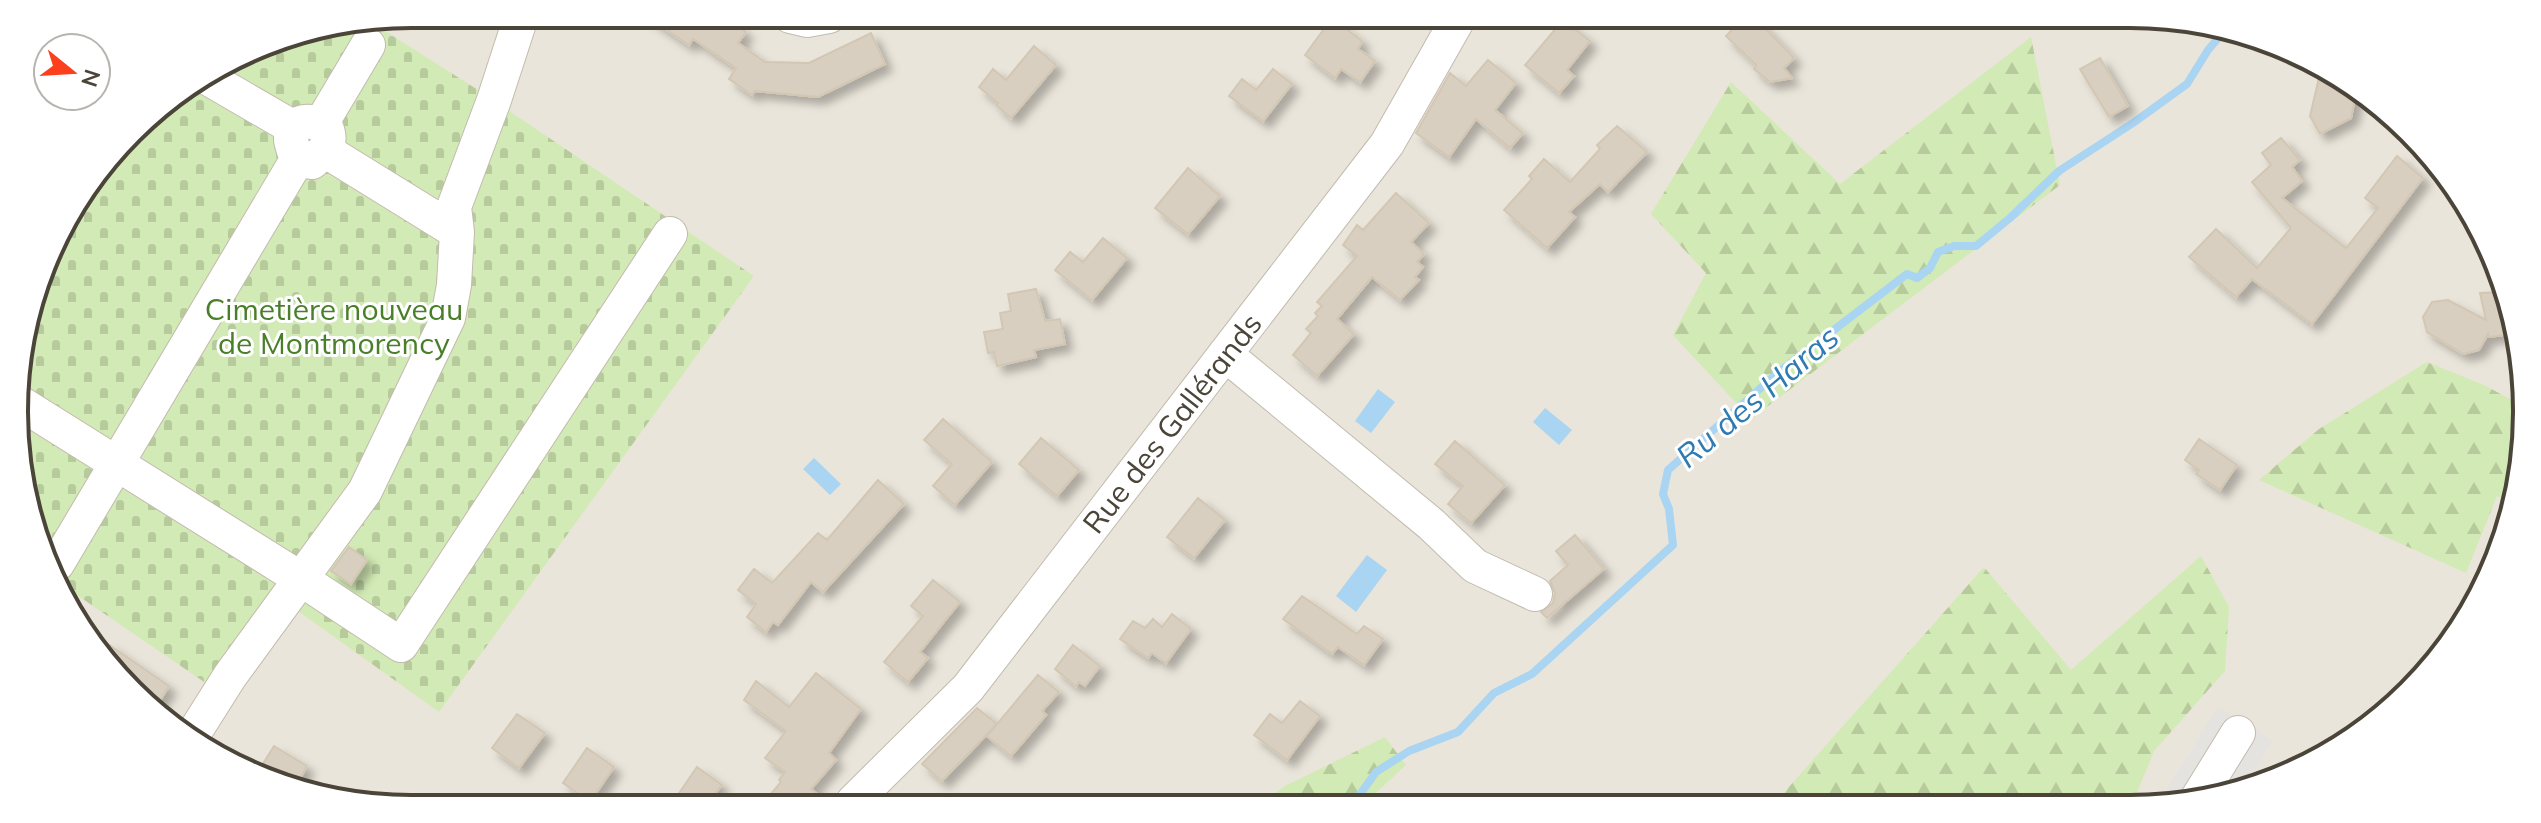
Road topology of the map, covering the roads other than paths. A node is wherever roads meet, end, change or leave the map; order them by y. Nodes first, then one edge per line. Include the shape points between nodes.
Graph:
1 (517, 28) edge
2 (1453, 28) edge
3 (368, 45) dead end
4 (215, 82) edge
5 (310, 141) junction
6 (457, 232) junction
7 (670, 234) dead end
8 (1225, 354) junction
9 (28, 408) edge
10 (116, 464) junction
11 (59, 561) edge
12 (301, 579) junction
13 (1535, 594) dead end
14 (197, 729) edge
15 (2238, 733) dead end
16 (2204, 788) edge
17 (860, 795) edge

1 - 6 street via 454,207
2 - 8 street, Rue des Gallérands via 1387,144
3 - 5 street
4 - 5 street
5 - 6 street
5 - 10 street
6 - 12 street via 448,318 365,491
7 - 12 street via 401,645
8 - 13 street via 1475,566
8 - 17 street, Rue des Gallérands via 968,688
9 - 10 street
10 - 11 street
10 - 12 street
12 - 14 street
15 - 16 street

